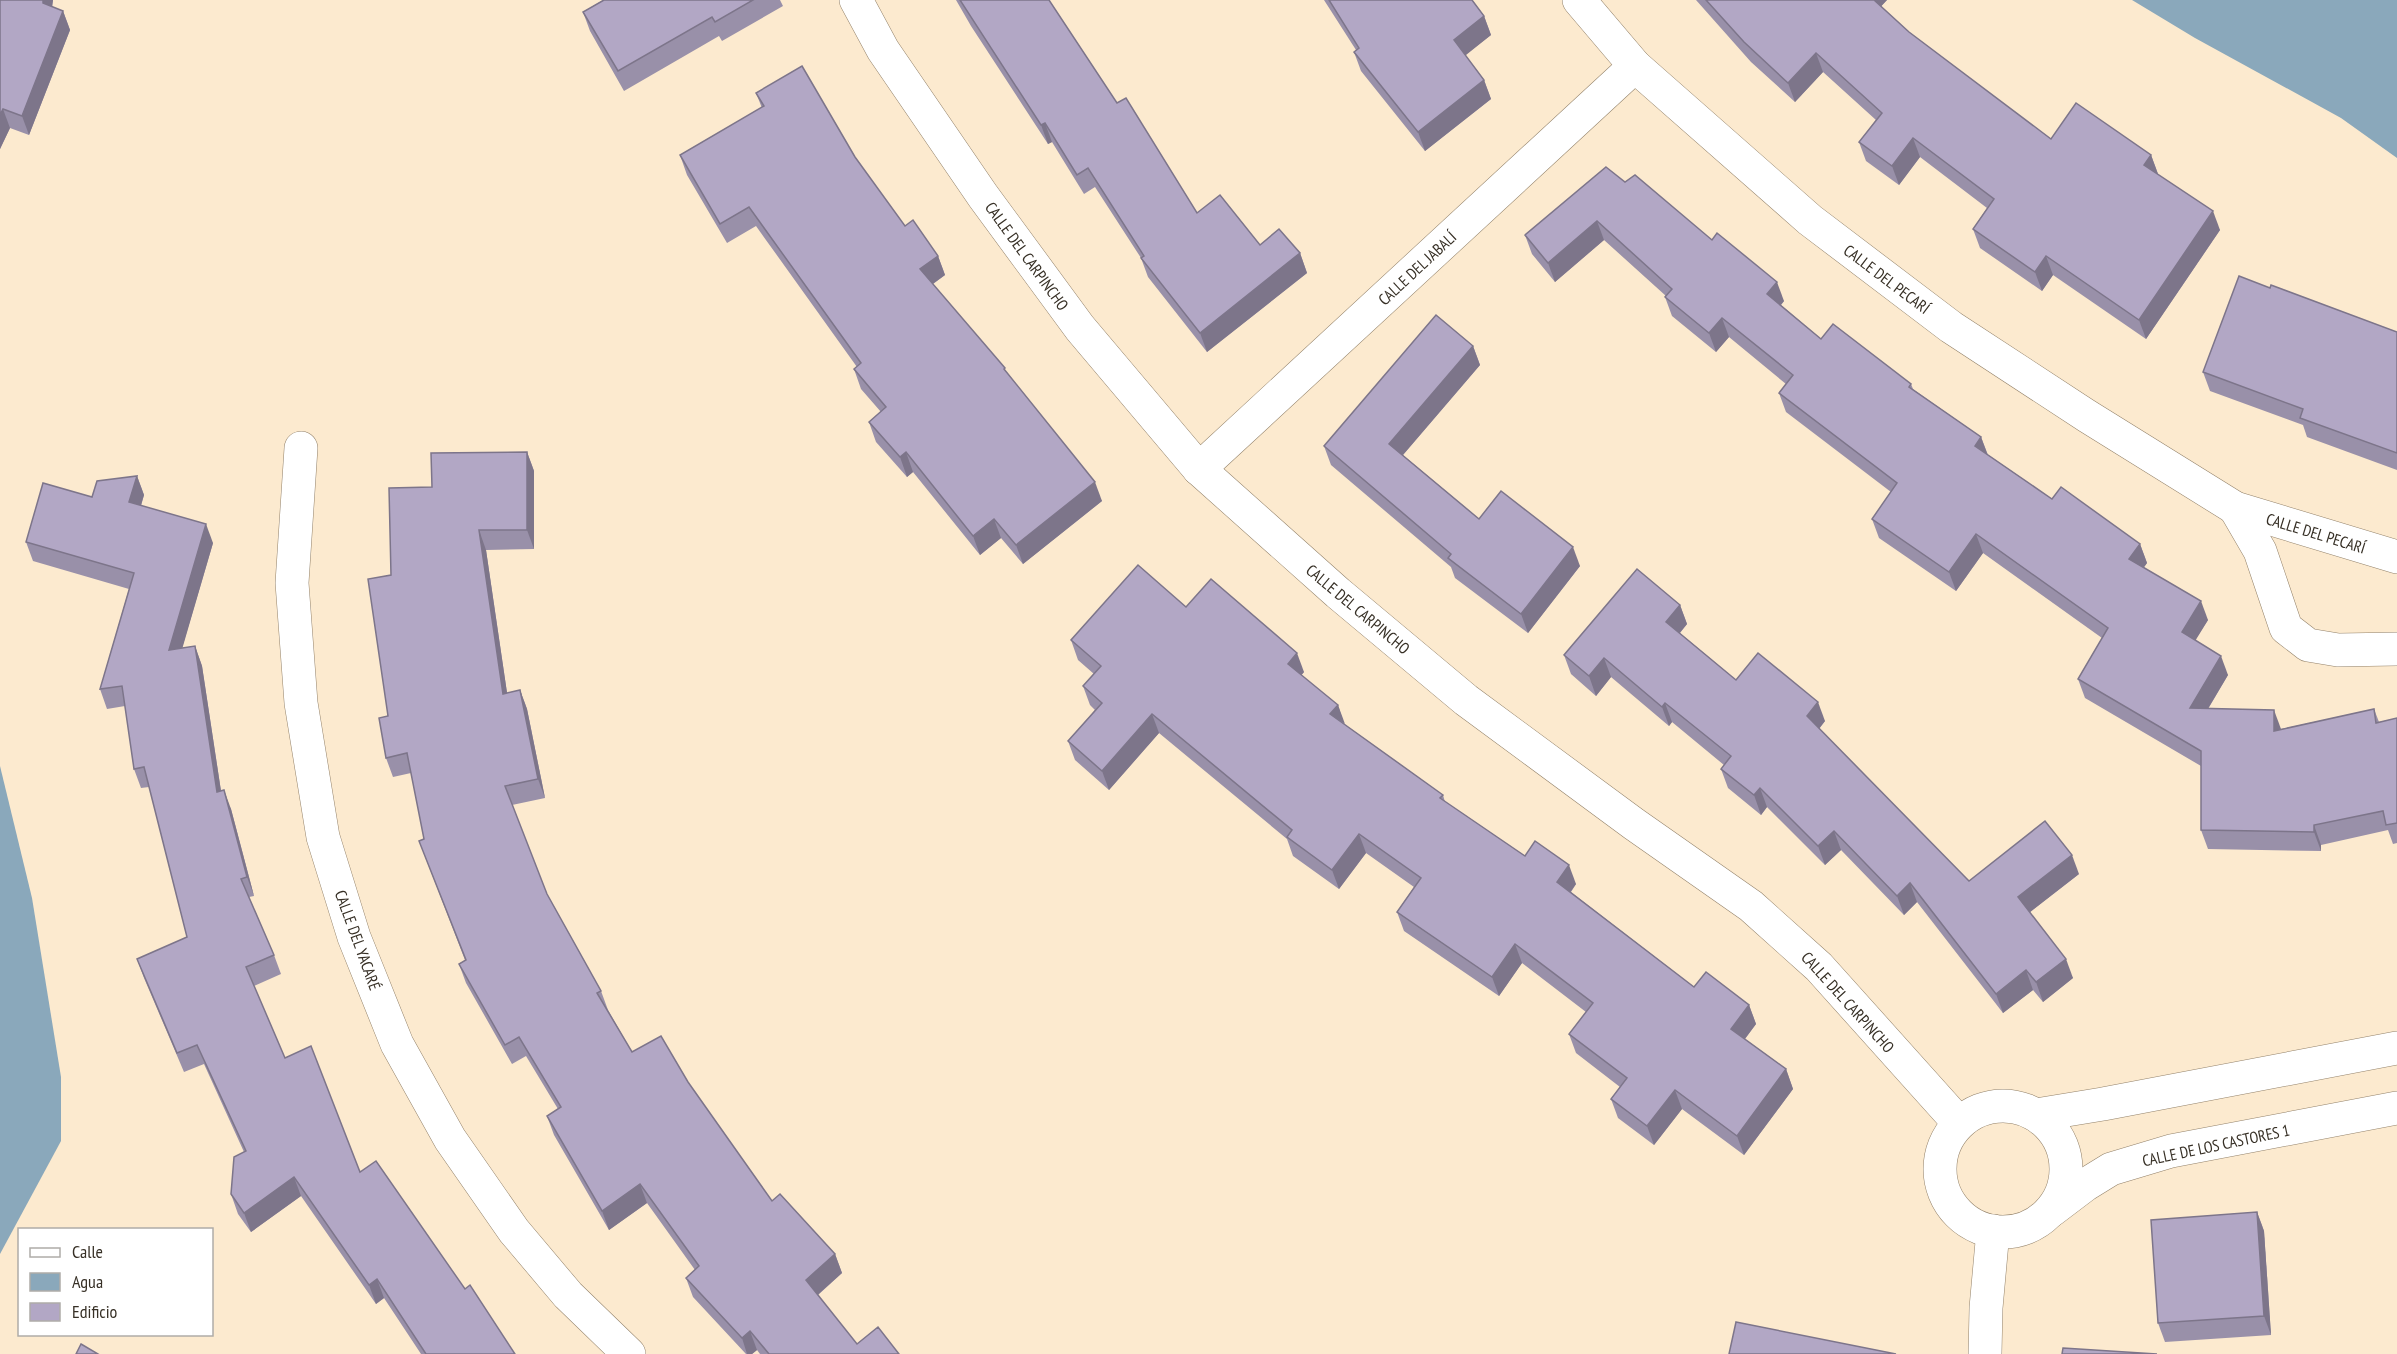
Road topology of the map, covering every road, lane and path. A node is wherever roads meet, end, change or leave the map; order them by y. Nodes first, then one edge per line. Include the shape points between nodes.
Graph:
1 (856, 0) edge
2 (1579, 0) edge
3 (1635, 66) junction
4 (301, 448) dead end
5 (1199, 469) junction
6 (2235, 508) junction
7 (2397, 557) edge
8 (2397, 649) edge
9 (2397, 1048) edge
10 (2397, 1108) edge
11 (2036, 1115) junction
12 (1959, 1123) junction
13 (2048, 1213) junction
14 (1993, 1231) junction
15 (629, 1354) edge
16 (1985, 1354) edge

1 - 5 street, CALLE DEL CARPINCHO via 883,50 983,196 1080,328
2 - 3 street, CALLE DEL PECARÍ
3 - 5 street, CALLE DEL JABALÍ
3 - 6 street, CALLE DEL PECARÍ via 1810,220 1951,327
4 - 15 street, CALLE DEL YACARÉ via 292,583 301,703 323,837 354,938 397,1044 450,1139 514,1231 568,1295
5 - 12 street, CALLE DEL CARPINCHO via 1338,594 1466,700 1751,906 1819,966
6 - 7 street, CALLE DEL PECARÍ
6 - 8 street, CALLE DEL PECARÍ via 2260,551 2286,628 2308,645 2338,650
9 - 11 street
10 - 13 street, CALLE DE LOS CASTORES 1 via 2171,1151 2111,1169
11 - 12 street via 2017,1107 1996,1106
11 - 13 street via 2051,1127 2066,1161 2059,1198
12 - 14 street via 1940,1158 1940,1178 1946,1197 1958,1213
13 - 14 street via 2013,1231
14 - 16 street

